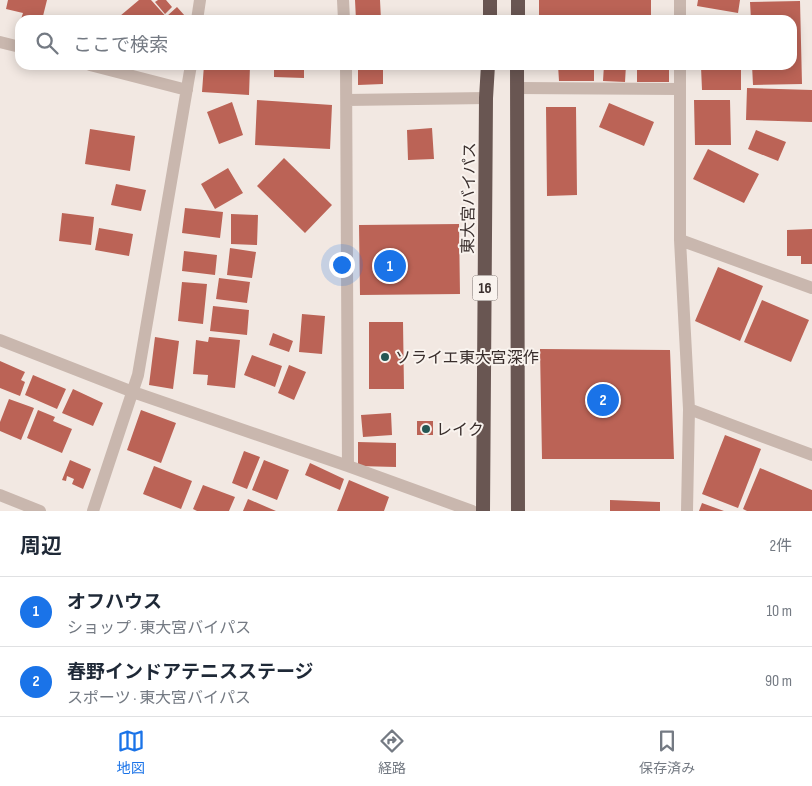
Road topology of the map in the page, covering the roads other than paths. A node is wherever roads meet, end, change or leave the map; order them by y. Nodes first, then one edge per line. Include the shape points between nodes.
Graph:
1 (200, 0) edge
2 (343, 0) edge
3 (490, 0) edge
4 (518, 0) edge
5 (680, 0) edge
6 (198, 15) edge
7 (344, 15) edge
8 (490, 15) edge
9 (518, 15) edge
10 (680, 15) edge
11 (0, 46) edge
12 (15, 47) edge
13 (109, 70) edge
14 (189, 70) edge
15 (346, 70) edge
16 (488, 70) edge
17 (518, 70) edge
18 (680, 70) edge
19 (517, 88) junction
20 (680, 89) junction
21 (187, 90) junction
22 (486, 98) junction
23 (347, 100) junction
24 (680, 240) junction
25 (812, 288) edge
26 (0, 340) edge
27 (133, 392) junction
28 (689, 409) junction
29 (812, 455) edge
30 (348, 466) junction
31 (0, 495) edge
32 (40, 511) edge
33 (93, 511) edge
34 (472, 511) edge
35 (482, 511) edge
36 (518, 511) edge
37 (687, 511) edge

1 - 6 street
2 - 7 street
3 - 8 highway
4 - 9 highway
5 - 10 street
11 - 12 street
13 - 21 street
14 - 21 street
15 - 23 street
16 - 22 highway, 東大宮バイパス / 16
17 - 19 highway, 16
18 - 20 street
19 - 20 street
19 - 36 highway, 16
20 - 24 street
21 - 27 street
22 - 23 street
22 - 35 highway, 東大宮バイパス / 16
23 - 30 street
24 - 25 street
24 - 28 street
26 - 27 street
27 - 30 street
27 - 33 street
28 - 29 street
28 - 37 street
30 - 34 street
31 - 32 street

